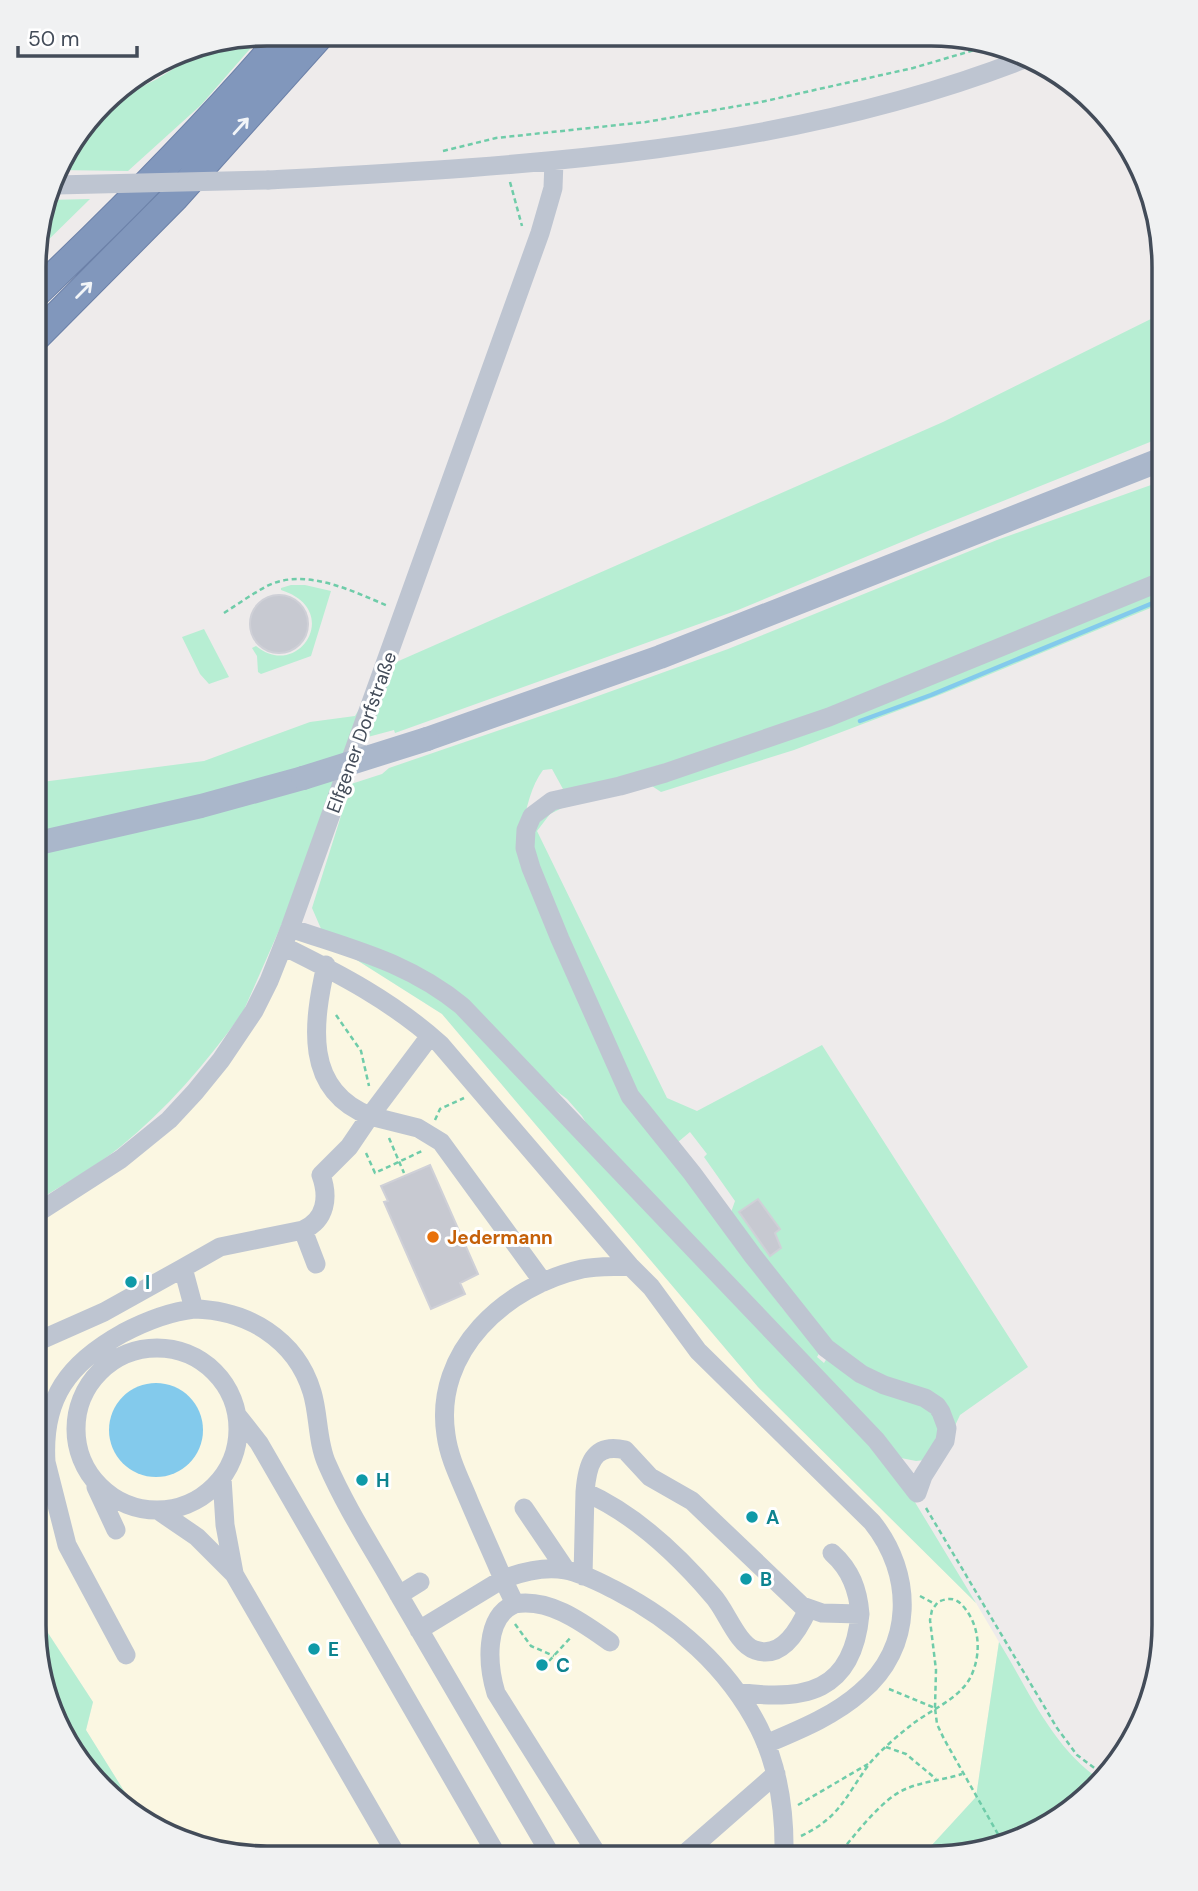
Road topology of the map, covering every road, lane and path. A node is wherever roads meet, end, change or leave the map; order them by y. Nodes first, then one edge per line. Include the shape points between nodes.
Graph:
1 (274, 46) edge
2 (310, 46) edge
3 (974, 50) edge
4 (1016, 62) edge
5 (168, 68) edge
6 (151, 79) edge
7 (554, 161) junction
8 (508, 166) junction
9 (61, 185) edge
10 (529, 262) junction
11 (46, 283) edge
12 (46, 327) edge
13 (1152, 463) edge
14 (1152, 473) edge
15 (1121, 476) junction
16 (1152, 585) edge
17 (224, 613) dead end
18 (404, 613) junction
19 (46, 841) edge
20 (287, 937) junction
21 (326, 965) junction
22 (335, 1010) dead end
23 (430, 1035) junction
24 (370, 1116) junction
25 (404, 1173) dead end
26 (46, 1207) edge
27 (303, 1230) junction
28 (316, 1265) dead end
29 (630, 1266) junction
30 (183, 1268) junction
31 (543, 1282) junction
32 (194, 1309) junction
33 (46, 1338) edge
34 (237, 1415) junction
35 (46, 1436) edge
36 (222, 1478) junction
37 (46, 1479) edge
38 (93, 1480) junction
39 (585, 1492) junction
40 (917, 1493) junction
41 (524, 1508) dead end
42 (159, 1511) junction
43 (116, 1530) dead end
44 (832, 1553) dead end
45 (575, 1573) junction
46 (234, 1574) junction
47 (503, 1579) junction
48 (420, 1582) dead end
49 (399, 1595) junction
50 (510, 1607) junction
51 (808, 1609) junction
52 (860, 1614) junction
53 (584, 1623) junction
54 (419, 1630) junction
55 (610, 1642) dead end
56 (126, 1655) dead end
57 (554, 1656) junction
58 (549, 1661) dead end
59 (873, 1682) junction
60 (737, 1692) junction
61 (935, 1708) junction
62 (766, 1744) junction
63 (886, 1747) junction
64 (871, 1762) junction
65 (1098, 1770) edge
66 (776, 1774) junction
67 (962, 1774) junction
68 (937, 1781) junction
69 (783, 1812) junction
70 (998, 1835) edge
71 (391, 1846) edge
72 (492, 1846) edge
73 (546, 1846) edge
74 (592, 1846) edge
75 (694, 1846) edge
76 (784, 1846) edge
77 (789, 1846) edge
78 (845, 1846) edge

1 - 11 highway via 183,146
12 -> 2 highway via 174,198
3 - 8 path via 897,72 717,111 506,137
4 - 7 street via 920,93 792,125
5 - 6 path
7 - 8 street
7 - 10 street, Elfgener Dorfstraße via 550,201
8 - 9 street, bridge via 268,180
8 - 10 path
10 - 18 street, Elfgener Dorfstraße
13 - 15 main road
14 - 15 main road
15 - 19 main road, bridge via 673,652 427,739 201,806
16 - 40 street via 829,717 665,773 552,800 532,816 526,830 531,869 630,1096 826,1348 861,1374 927,1400 941,1412 946,1437
17 - 18 path via 269,585 295,579 320,582
18 - 20 street, Elfgener Dorfstraße
20 - 21 street
20 - 26 street, Elfgener Dorfstraße via 254,1011 183,1106 121,1158
20 - 40 street via 409,970 462,1006 887,1452
21 - 23 street
21 - 24 street via 316,1016 318,1056 342,1101
22 - 24 path via 363,1056
23 - 24 street
23 - 29 street
24 - 25 path via 385,1130
24 - 27 street via 349,1147 318,1170 326,1196 322,1213 313,1226
24 - 31 street via 418,1128 441,1143
27 - 28 street
27 - 30 street via 220,1247
29 - 31 street via 584,1269
29 - 59 street via 707,1360 872,1522 886,1542 899,1575 903,1610 893,1648
30 - 32 street
30 - 33 street
31 - 47 street via 504,1303 475,1333 454,1369 446,1398 449,1451
32 - 35 street via 144,1322 75,1367 50,1410
32 - 49 street via 227,1312 249,1321 295,1357 312,1392 328,1467
34 - 36 street via 234,1455
34 - 38 street via 228,1390 200,1361 162,1348 123,1355 101,1370 79,1404 76,1443
34 - 72 street via 259,1443
36 - 42 street via 194,1502
36 - 46 street
37 - 56 street via 78,1570
38 - 42 street via 122,1503
38 - 43 street
39 - 45 street
39 - 51 street via 617,1509 671,1552 715,1598 752,1650 782,1647
39 - 51 street via 593,1457 607,1449 625,1450 656,1481 692,1501
40 - 65 path via 1057,1728 1077,1755
41 - 45 street
42 - 46 street via 197,1537
44 - 52 street via 850,1573
45 - 47 street via 529,1571
45 - 60 street via 631,1598 669,1623
46 - 71 street
47 - 50 street
47 - 54 street
48 - 49 street
49 - 54 street
50 - 53 street via 548,1606
50 - 57 path via 531,1646
50 - 74 street via 495,1628 491,1647 496,1693
51 - 52 street
52 - 60 street via 853,1653 842,1671 826,1683 786,1696
53 - 55 street
53 - 57 path
54 - 73 street
57 - 58 path
59 - 61 path
59 - 62 street via 830,1713
60 - 62 street
61 - 61 path via 930,1615 938,1602 952,1599 961,1603 972,1619 978,1653 965,1685
61 - 63 path
61 - 67 path via 940,1732
62 - 66 street
63 - 64 path
63 - 68 path via 906,1755
64 - 69 path
64 - 77 path via 828,1819
66 - 69 street
66 - 75 street
67 - 68 path
67 - 70 path
68 - 78 path via 907,1788 889,1799
69 - 76 street

